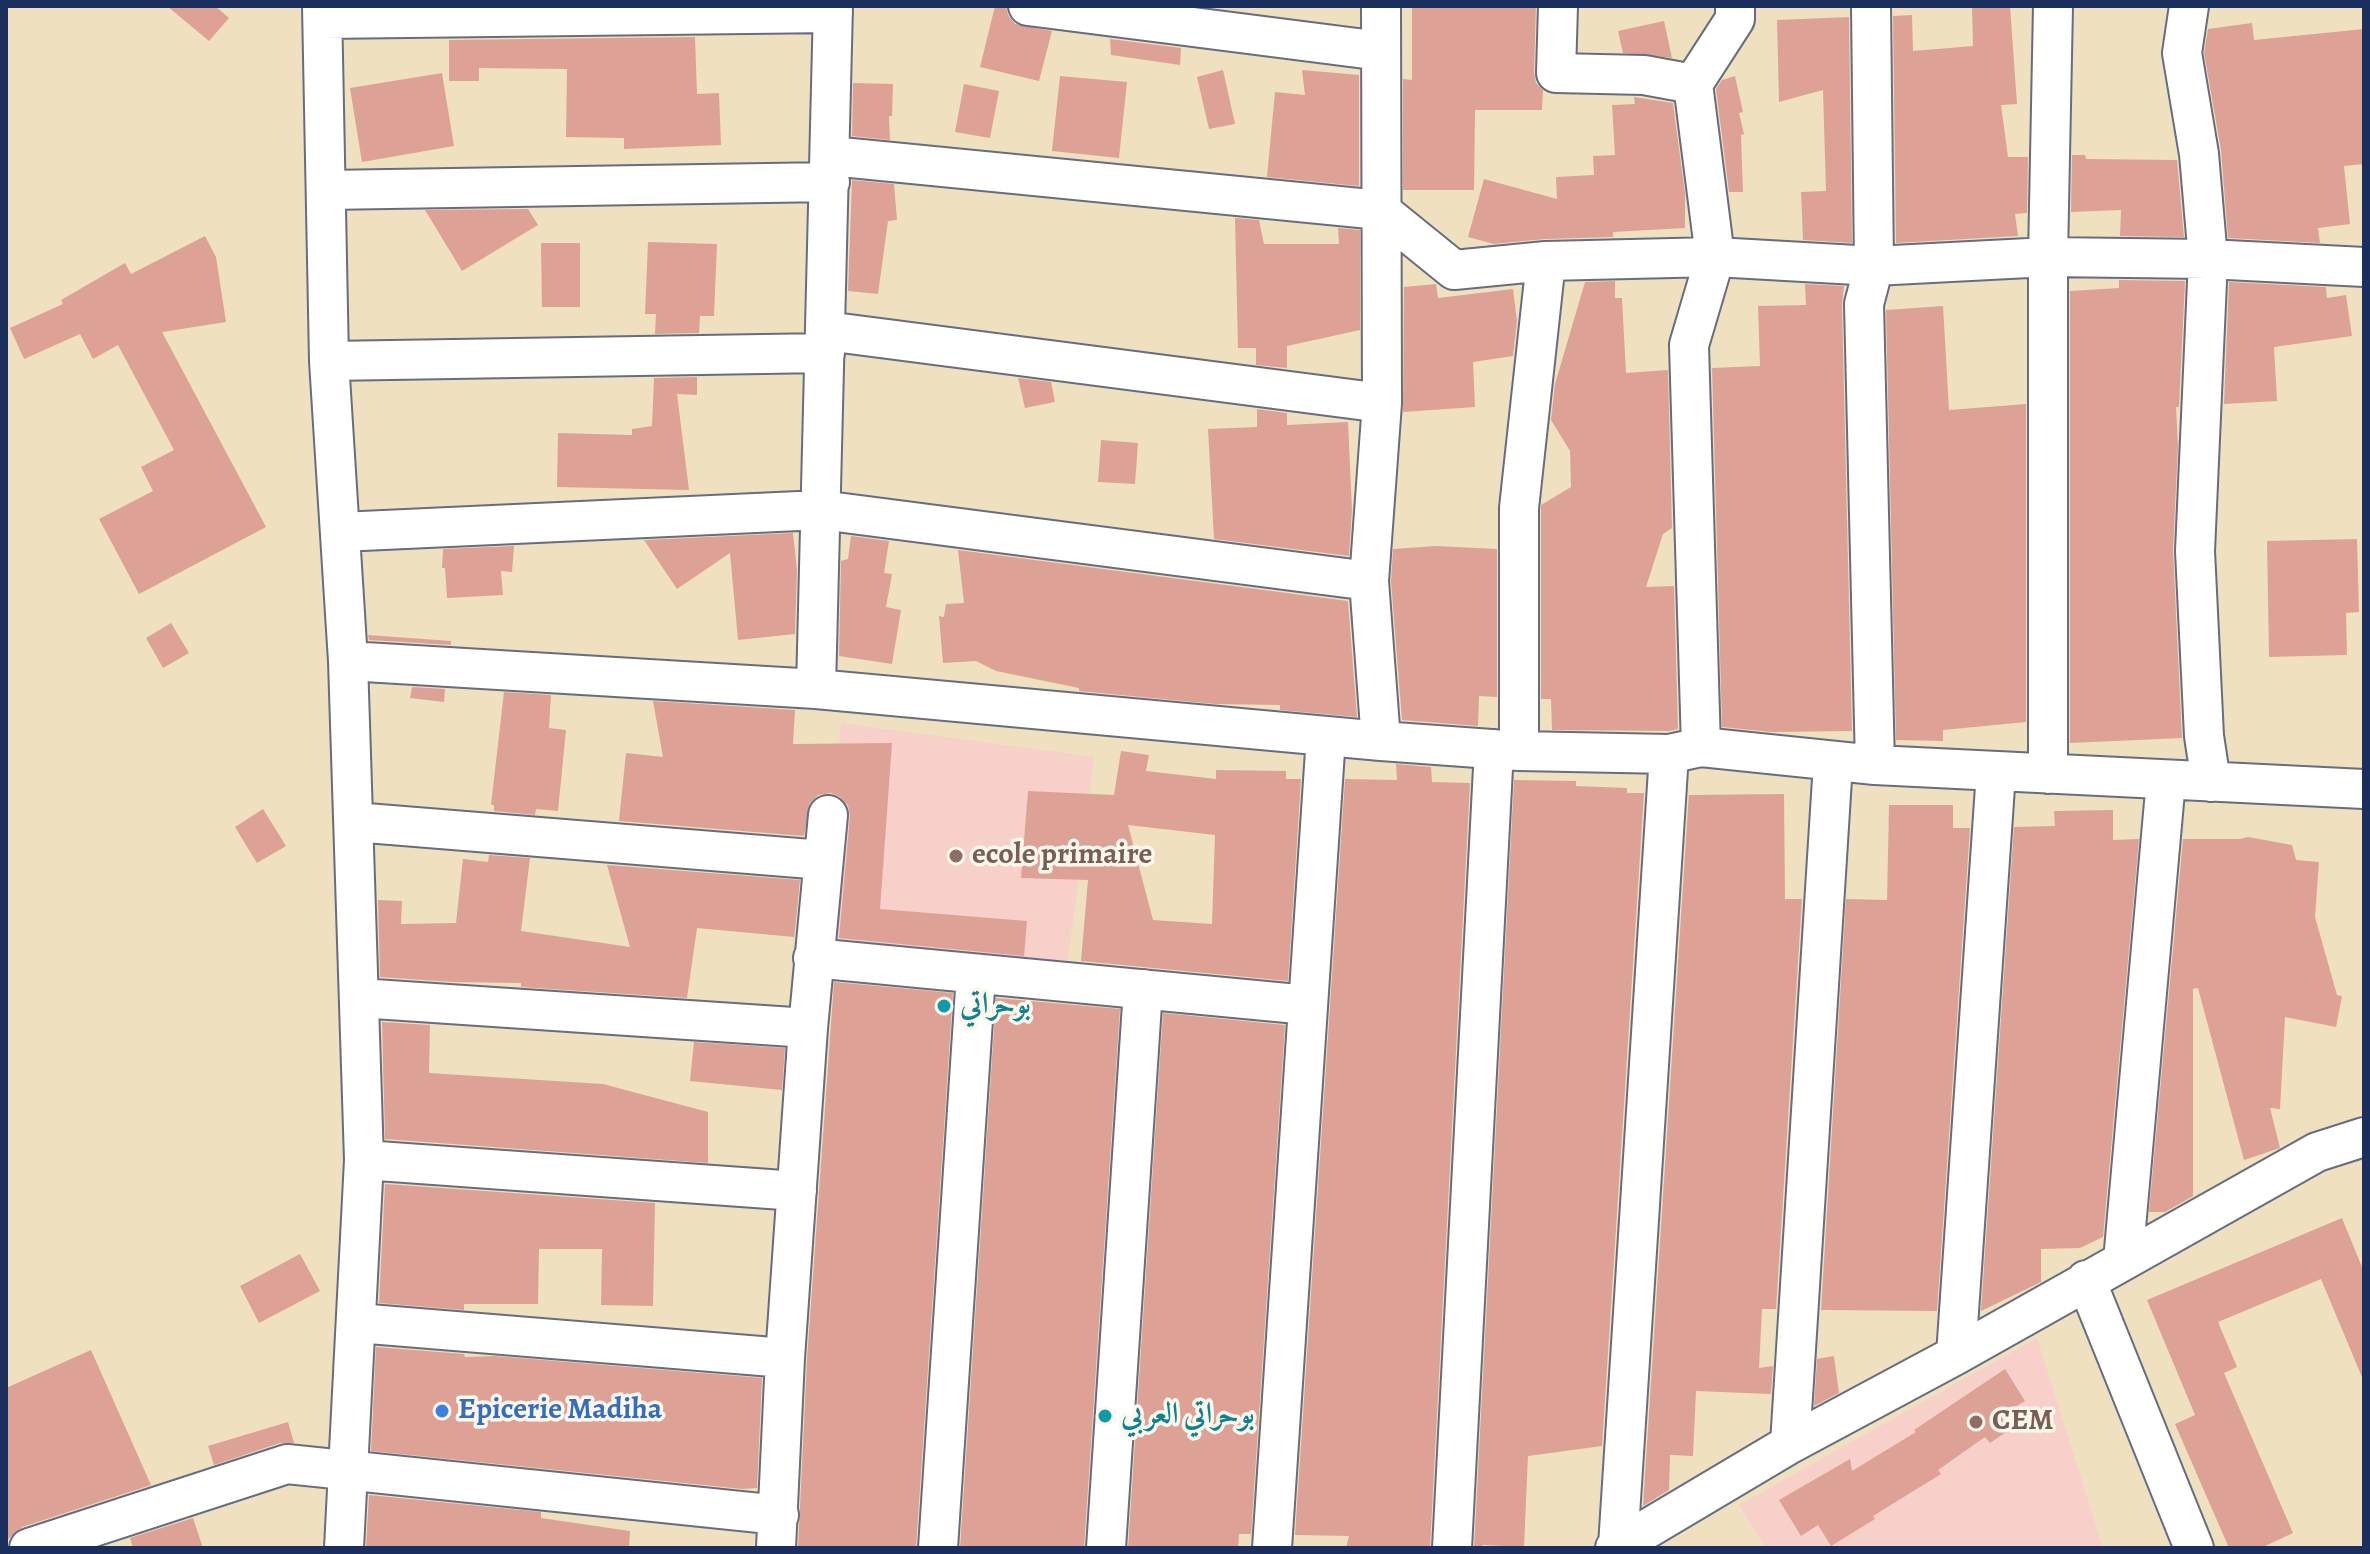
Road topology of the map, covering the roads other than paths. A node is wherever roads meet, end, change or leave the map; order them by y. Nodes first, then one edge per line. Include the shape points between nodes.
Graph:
1 (1028, 6) edge
2 (1381, 6) edge
3 (1558, 6) edge
4 (1735, 6) edge
5 (1871, 6) edge
6 (2053, 6) edge
7 (2189, 6) edge
8 (833, 10) edge
9 (322, 13) edge
10 (1381, 51) junction
11 (1693, 84) junction
12 (831, 169) junction
13 (326, 190) junction
14 (1380, 210) junction
15 (1715, 257) junction
16 (2048, 257) junction
17 (2208, 259) junction
18 (1546, 261) junction
19 (1874, 266) junction
20 (2364, 267) edge
21 (826, 342) junction
22 (329, 361) junction
23 (1382, 403) junction
24 (821, 510) junction
25 (340, 532) junction
26 (1369, 581) junction
27 (348, 661) junction
28 (816, 689) junction
29 (1326, 736) junction
30 (1381, 741) junction
31 (1506, 750) junction
32 (1685, 751) junction
33 (1833, 763) junction
34 (1875, 765) junction
35 (1996, 772) junction
36 (2048, 774) junction
37 (2166, 780) junction
38 (2211, 782) junction
39 (2364, 789) edge
40 (828, 815) dead end
41 (354, 822) junction
42 (823, 860) junction
43 (813, 958) junction
44 (976, 974) junction
45 (1143, 989) junction
46 (359, 998) junction
47 (1308, 1005) junction
48 (808, 1028) junction
49 (2364, 1137) edge
50 (364, 1160) junction
51 (797, 1191) junction
52 (2123, 1261) junction
53 (2086, 1280) junction
54 (357, 1323) junction
55 (1956, 1355) junction
56 (785, 1358) junction
57 (1790, 1444) junction
58 (348, 1470) junction
59 (777, 1531) edge
60 (1617, 1547) edge
61 (29, 1548) edge
62 (344, 1548) edge
63 (938, 1548) edge
64 (1106, 1548) edge
65 (1272, 1548) edge
66 (1452, 1548) edge
67 (2194, 1548) edge

1 - 10 street
2 - 10 street
3 - 11 street via 1556,73 1644,75
4 - 11 street via 1735,19
5 - 19 street
6 - 16 street
7 - 17 street via 2182,53 2199,154
8 - 9 street
8 - 12 street
9 - 13 street
10 - 14 street
11 - 15 street
12 - 13 street
12 - 14 street
12 - 21 street
13 - 22 street
14 - 18 street via 1454,270
14 - 23 street
15 - 18 street
15 - 19 street
15 - 32 street via 1689,345
16 - 17 street
16 - 19 street
16 - 36 street
17 - 20 street
17 - 38 street via 2195,551
18 - 31 street via 1519,508
19 - 34 street via 1864,304
21 - 22 street
21 - 23 street
21 - 24 street
22 - 25 street
23 - 26 street
24 - 25 street
24 - 26 street
24 - 28 street
25 - 27 street
26 - 30 street
27 - 28 street
27 - 41 street
28 - 29 street
29 - 30 street
29 - 47 street
30 - 31 street
31 - 32 street
31 - 66 street
32 - 33 street
32 - 60 street
33 - 34 street
33 - 57 street
34 - 35 street
35 - 36 street
35 - 55 street
36 - 37 street
37 - 38 street
37 - 52 street
38 - 39 street
40 - 42 street
41 - 42 street
41 - 46 street
42 - 43 street
43 - 44 street
43 - 48 street
44 - 45 street
44 - 63 street
45 - 47 street
45 - 64 street
46 - 48 street
46 - 50 street
47 - 65 street
48 - 51 street
49 - 52 street via 2317,1152
50 - 51 street
50 - 54 street
51 - 56 street
52 - 53 street
53 - 55 street
53 - 67 street
54 - 56 street
54 - 58 street
55 - 57 street
56 - 59 street
57 - 60 street
58 - 59 street
58 - 61 street via 287,1464
58 - 62 street

